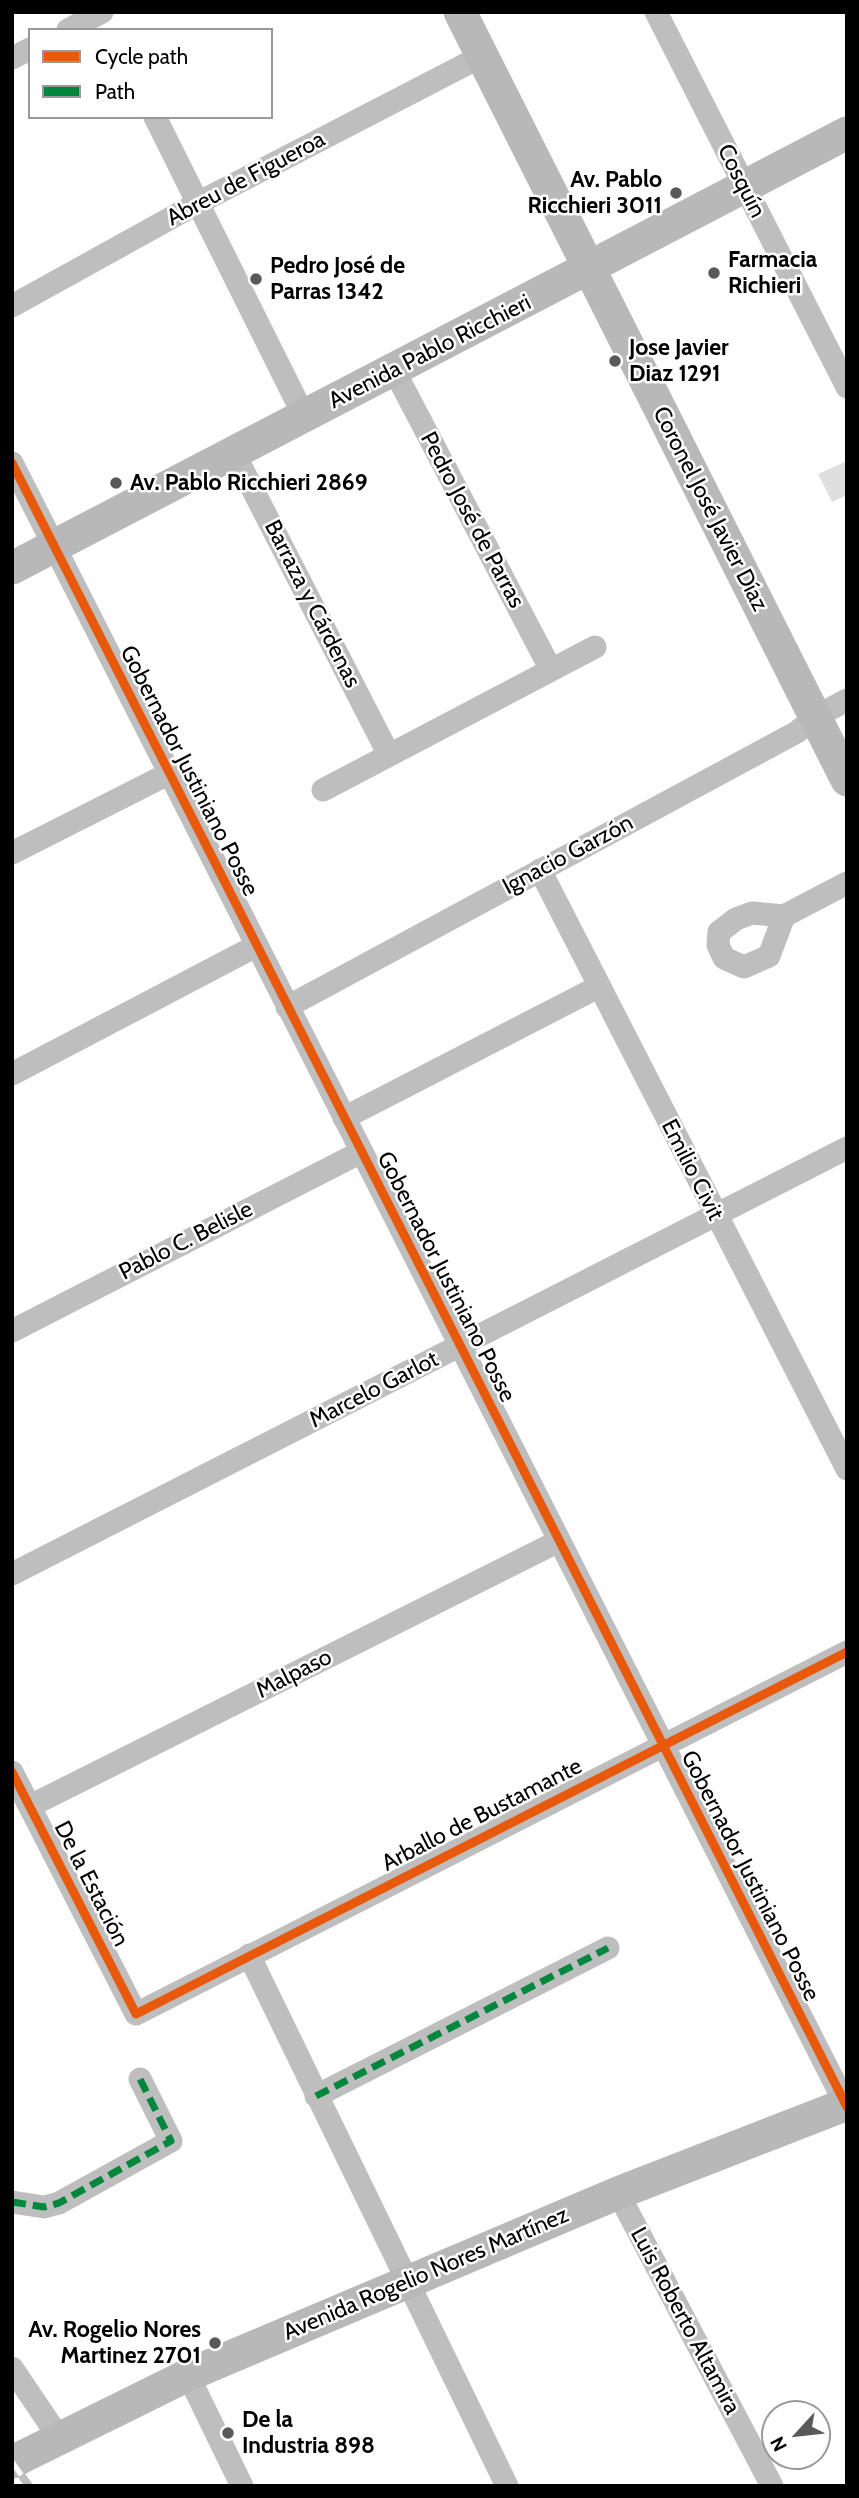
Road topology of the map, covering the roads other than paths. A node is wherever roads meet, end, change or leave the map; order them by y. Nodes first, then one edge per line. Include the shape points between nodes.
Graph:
1 (103, 12) edge
2 (460, 12) edge
3 (656, 12) edge
4 (72, 28) edge
5 (111, 28) edge
6 (28, 50) edge
7 (482, 56) junction
8 (12, 58) edge
9 (847, 117) edge
10 (156, 119) edge
11 (847, 134) edge
12 (740, 181) junction
13 (198, 203) junction
14 (585, 262) junction
15 (12, 306) edge
16 (394, 370) junction
17 (847, 387) edge
18 (297, 402) junction
19 (234, 453) junction
20 (12, 463) edge
21 (50, 541) junction
22 (12, 551) edge
23 (12, 568) edge
24 (595, 647) dead end
25 (551, 670) junction
26 (847, 700) edge
27 (815, 717) junction
28 (389, 755) junction
29 (168, 774) junction
30 (847, 780) edge
31 (323, 790) dead end
32 (12, 853) edge
33 (540, 870) junction
34 (847, 883) edge
35 (784, 916) dead end
36 (256, 946) junction
37 (598, 986) junction
38 (287, 1007) junction
39 (12, 1074) edge
40 (344, 1118) junction
41 (847, 1148) edge
42 (360, 1152) junction
43 (716, 1216) junction
44 (12, 1331) edge
45 (460, 1346) junction
46 (847, 1469) edge
47 (559, 1541) junction
48 (12, 1574) edge
49 (847, 1652) edge
50 (662, 1745) junction
51 (12, 1772) edge
52 (30, 1806) junction
53 (608, 1948) dead end
54 (249, 1955) junction
55 (136, 2014) joint
56 (140, 2080) dead end
57 (316, 2096) junction
58 (846, 2105) edge
59 (618, 2193) junction
60 (12, 2202) edge
61 (406, 2282) junction
62 (12, 2368) edge
63 (188, 2375) junction
64 (60, 2439) junction
65 (12, 2462) edge
66 (242, 2486) edge
67 (507, 2486) edge
68 (772, 2486) edge

1 - 4 street
1 - 5 street
2 - 7 main road, Coronel José Javier Díaz
3 - 12 street, Cosquín
6 - 8 street
7 - 13 street, Abreu de Figueroa
7 - 14 main road, Coronel José Javier Díaz
9 - 12 main road, Avenida Pablo Ricchieri
10 - 13 street
11 - 12 main road, Avenida Pablo Ricchieri
12 - 14 main road, Avenida Pablo Ricchieri
12 - 17 street, Cosquín
13 - 15 street, Abreu de Figueroa
13 - 18 street
14 - 16 main road, Avenida Pablo Ricchieri
14 - 18 main road, Avenida Pablo Ricchieri
14 - 27 main road, Coronel José Javier Díaz
16 - 19 main road, Avenida Pablo Ricchieri
16 - 25 street, Pedro José de Parras
18 - 21 main road, Avenida Pablo Ricchieri
19 - 21 main road, Avenida Pablo Ricchieri
19 - 28 street, Barraza y Cárdenas
20 - 21 street, Gobernador Justiniano Posse
21 - 22 main road, Avenida Pablo Ricchieri
21 - 23 main road, Avenida Pablo Ricchieri
21 - 29 street, Gobernador Justiniano Posse
24 - 25 street
25 - 28 street
26 - 27 street, Ignacio Garzón
27 - 30 main road, Coronel José Javier Díaz
27 - 33 street, Ignacio Garzón via 797,732
28 - 31 street
29 - 32 street
29 - 36 street, Gobernador Justiniano Posse
33 - 37 street, Emilio Civit
33 - 38 street, Ignacio Garzón
34 - 35 street
36 - 38 street, Gobernador Justiniano Posse
36 - 39 street
37 - 40 street
37 - 43 street, Emilio Civit
38 - 40 street, Gobernador Justiniano Posse
40 - 42 street, Gobernador Justiniano Posse
41 - 43 street, Marcelo Garlot
42 - 44 street, Pablo C. Belisle
42 - 45 street, Gobernador Justiniano Posse
43 - 45 street, Marcelo Garlot
43 - 46 street, Emilio Civit
45 - 47 street, Gobernador Justiniano Posse
45 - 48 street, Marcelo Garlot
47 - 50 street, Gobernador Justiniano Posse
47 - 52 street, Malpaso
49 - 50 street, Arballo de Bustamante
50 - 54 street, Arballo de Bustamante
50 - 58 street, Gobernador Justiniano Posse
51 - 52 street, De la Estación
52 - 55 street, De la Estación
53 - 57 street
54 - 55 street, Arballo de Bustamante
54 - 57 street
56 - 60 street via 171,2141 60,2203 44,2207
57 - 61 street
58 - 59 main road, Avenida Rogelio Nores Martínez
59 - 61 main road, Avenida Rogelio Nores Martínez
59 - 68 street, Luis Roberto Altamira
61 - 63 main road, Avenida Rogelio Nores Martínez
61 - 67 street
62 - 64 street
63 - 64 main road, Avenida Rogelio Nores Martínez
63 - 66 street
64 - 65 main road, Avenida Rogelio Nores Martínez

